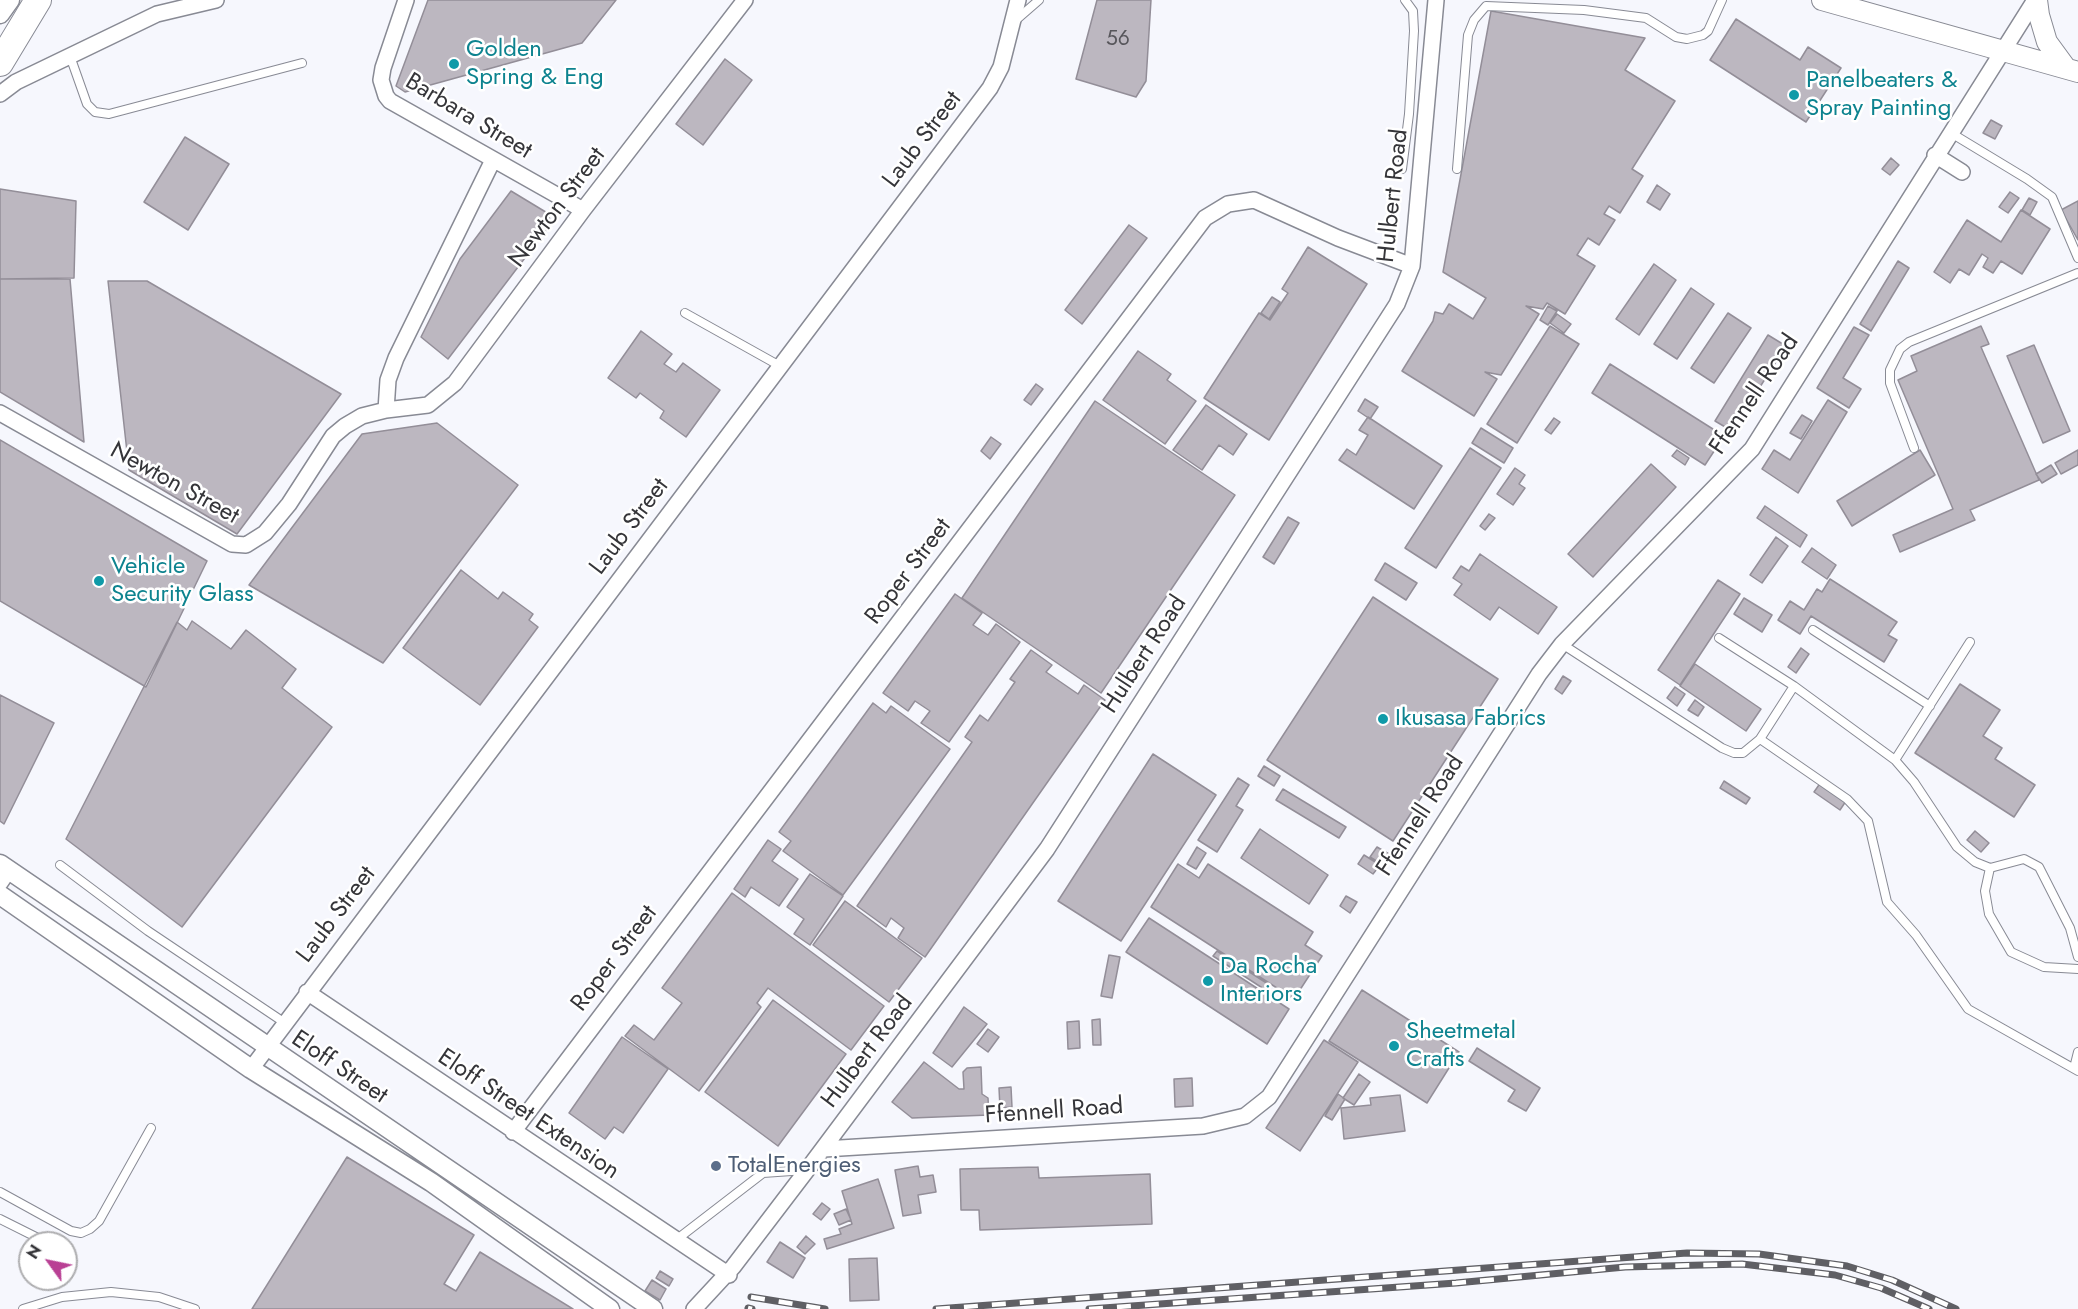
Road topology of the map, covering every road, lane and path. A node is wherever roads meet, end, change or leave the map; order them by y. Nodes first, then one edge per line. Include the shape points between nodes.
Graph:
1 (9, 0) edge
2 (26, 0) edge
3 (38, 0) edge
4 (216, 0) edge
5 (406, 0) edge
6 (745, 0) edge
7 (1018, 0) edge
8 (1039, 0) edge
9 (1405, 0) edge
10 (1437, 0) edge
11 (1722, 0) edge
12 (1822, 0) edge
13 (2036, 0) edge
14 (0, 14) edge
15 (1013, 23) junction
16 (0, 38) edge
17 (2001, 51) junction
18 (70, 56) junction
19 (0, 63) edge
20 (302, 63) dead end
21 (2072, 70) edge
22 (0, 94) edge
23 (1950, 132) junction
24 (1935, 155) junction
25 (493, 159) junction
26 (1402, 169) dead end
27 (1457, 169) dead end
28 (1962, 172) dead end
29 (583, 210) junction
30 (2078, 258) edge
31 (1412, 266) junction
32 (2078, 273) edge
33 (685, 313) dead end
34 (780, 366) junction
35 (386, 410) junction
36 (0, 413) edge
37 (1914, 448) dead end
38 (1812, 630) dead end
39 (1719, 638) dead end
40 (1970, 642) dead end
41 (1562, 644) junction
42 (1794, 686) junction
43 (1930, 706) junction
44 (1760, 739) junction
45 (1895, 760) junction
46 (60, 866) dead end
47 (1989, 868) junction
48 (3, 872) edge
49 (0, 895) edge
50 (2078, 957) edge
51 (2078, 969) edge
52 (307, 992) junction
53 (285, 1023) junction
54 (267, 1048) junction
55 (2078, 1052) edge
56 (251, 1069) junction
57 (2076, 1069) edge
58 (151, 1128) dead end
59 (513, 1132) junction
60 (824, 1149) junction
61 (807, 1170) junction
62 (0, 1192) edge
63 (488, 1198) junction
64 (477, 1215) junction
65 (0, 1219) edge
66 (24, 1231) edge
67 (676, 1240) junction
68 (729, 1272) junction
69 (23, 1309) edge
70 (195, 1309) edge
71 (610, 1309) edge
72 (653, 1309) edge
73 (694, 1309) edge
74 (707, 1309) edge

1 - 14 street
2 - 16 highway
3 - 19 highway
4 - 18 street via 157,15
5 - 25 street, Barbara Street via 383,68 381,80 386,96
6 - 29 street, Newton Street
7 - 15 street, Laub Street
8 - 15 lane
9 - 26 lane via 1413,11 1414,31
10 - 31 street, Hulbert Road
11 - 27 lane via 1708,31 1688,39 1676,37 1646,18 1584,9 1486,6 1468,35
12 - 17 main road
13 - 17 street, Ffennell Road
13 - 21 main road via 2046,42
15 - 34 street, Laub Street via 990,88
17 - 21 main road
17 - 23 street, Ffennell Road
18 - 20 lane via 87,104 95,112 109,114
18 - 22 street
23 - 24 street, Ffennell Road
23 - 30 lane via 2052,197
24 - 28 street
24 - 41 street, Ffennell Road via 1752,449
25 - 29 street, Barbara Street
25 - 35 street via 396,358 388,380
29 - 35 street, Newton Street via 455,383 428,405
31 - 59 street, Roper Street via 1254,200 1228,204 1205,218
31 - 60 street, Hulbert Road via 1397,304 1047,849
32 - 37 lane via 1900,349 1890,370 1890,383
33 - 34 lane
34 - 52 street, Laub Street
35 - 36 street, Newton Street via 362,417 333,436 266,533 246,545 232,544
38 - 43 lane
39 - 42 lane
40 - 43 lane
41 - 44 lane via 1722,748 1743,753
41 - 60 street, Ffennell Road via 1269,1096 1245,1116 1203,1126
42 - 44 lane
42 - 45 lane
43 - 45 lane
44 - 57 lane via 1846,799 1868,821 1887,902 1916,935 1968,1009
45 - 47 lane via 1958,847
46 - 53 lane
47 - 50 lane via 2024,859 2039,867 2070,928
47 - 51 lane via 1985,891 1989,914 2011,952 2044,967
48 - 54 street, Eloff Street
49 - 56 street, Eloff Street
52 - 53 street, Laub Street
52 - 59 street, Eloff Street Extension
53 - 54 street, Laub Street
54 - 56 street, Laub Street
54 - 63 street, Eloff Street
55 - 57 lane
56 - 64 street, Eloff Street
58 - 62 lane via 99,1221 90,1230 71,1231
59 - 67 street, Eloff Street Extension
60 - 61 street, Hulbert Road
61 - 67 lane via 763,1173
61 - 68 street, Hulbert Road
63 - 64 street
63 - 72 street, Eloff Street
64 - 71 street, Eloff Street
65 - 66 lane
67 - 68 street, Eloff Street Extension
68 - 73 street, Hulbert Road
68 - 74 street, Hulbert Road
69 - 70 lane via 62,1297 111,1292 159,1297

